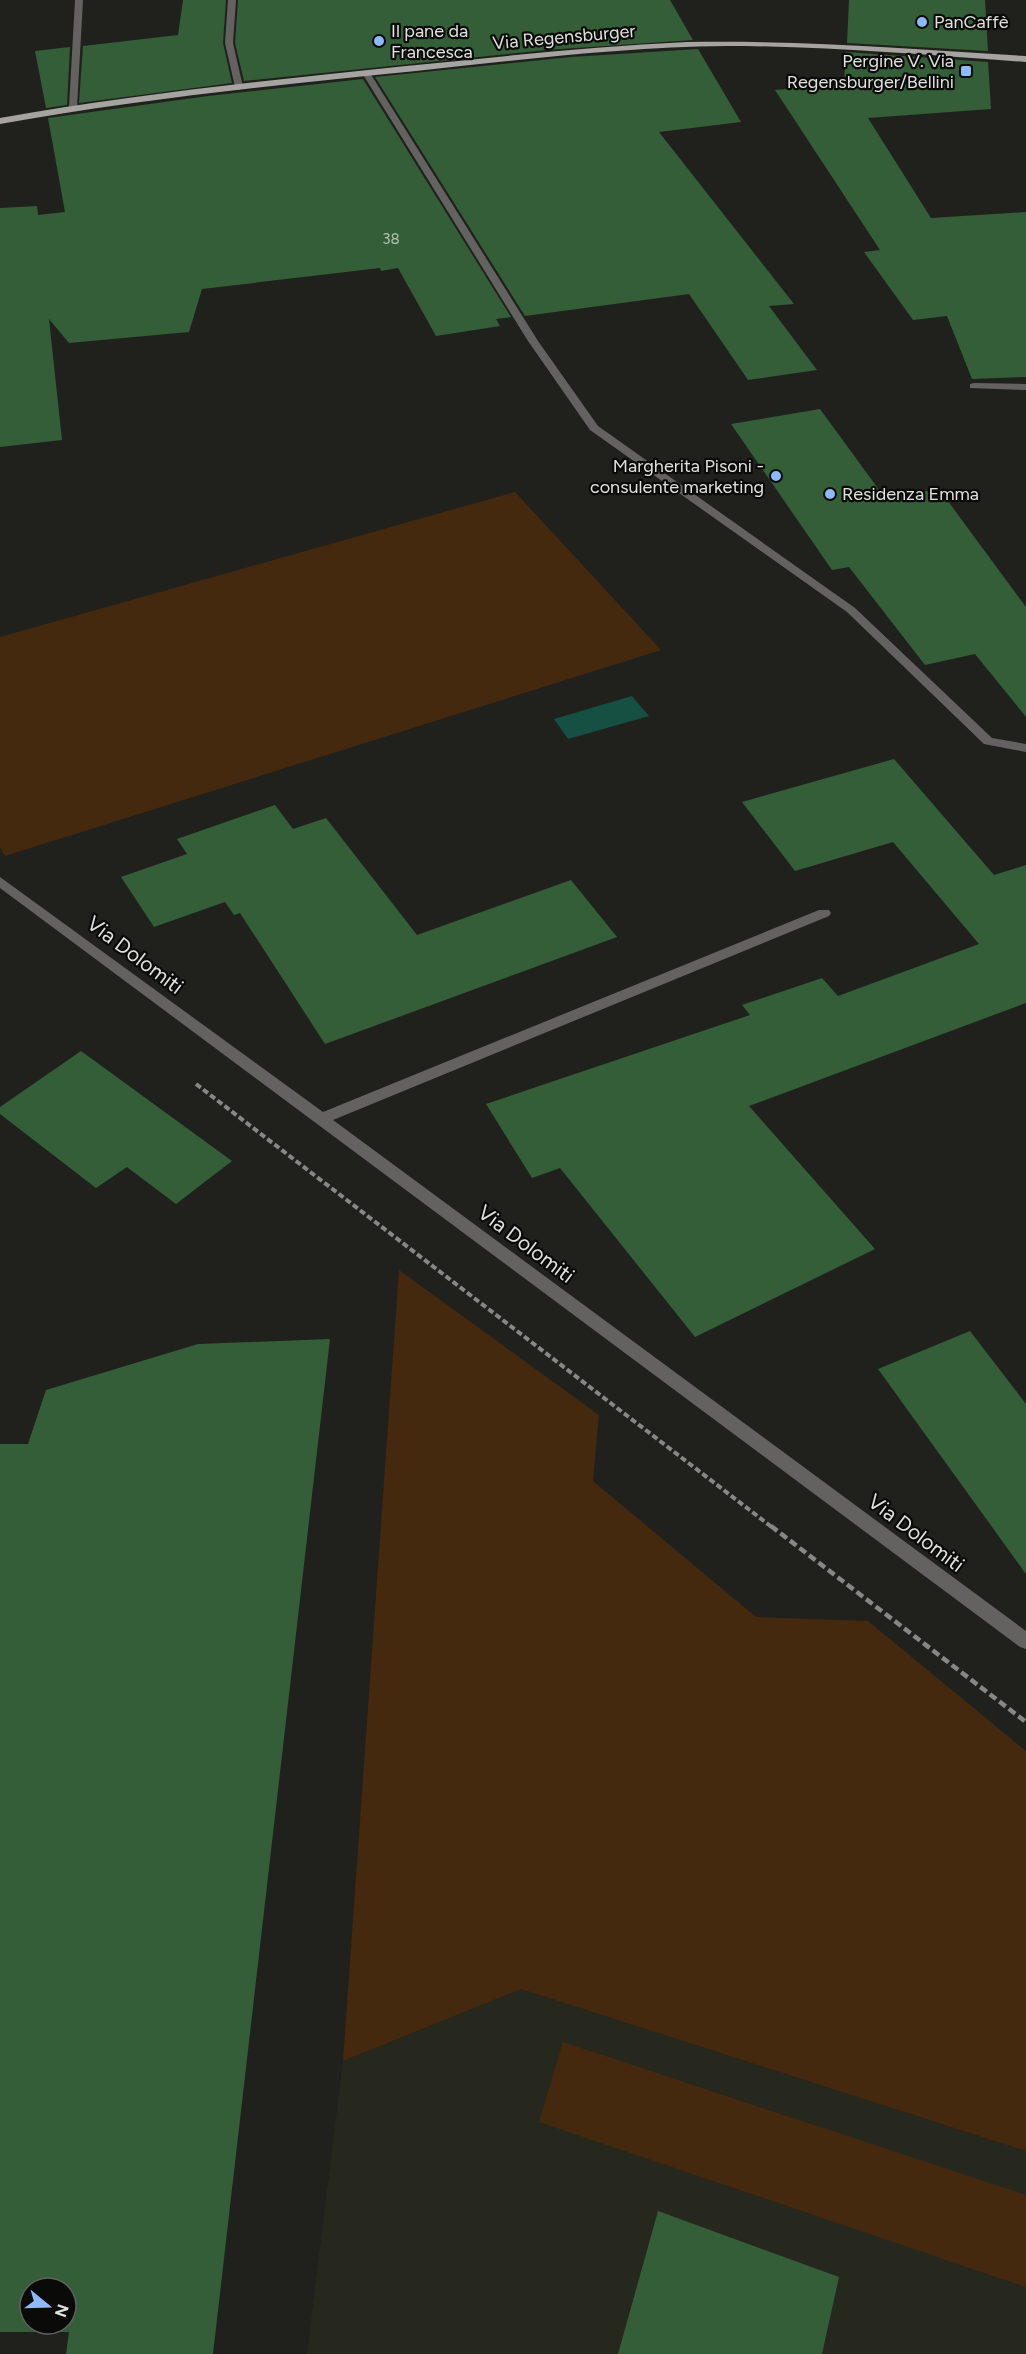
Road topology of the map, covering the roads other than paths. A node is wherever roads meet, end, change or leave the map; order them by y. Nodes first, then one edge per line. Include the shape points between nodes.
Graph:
1 (79, 0) edge
2 (232, 0) edge
3 (1026, 59) edge
4 (366, 73) junction
5 (239, 87) junction
6 (73, 108) junction
7 (0, 121) edge
8 (974, 386) dead end
9 (1026, 387) edge
10 (1026, 748) edge
11 (0, 881) edge
12 (824, 913) dead end
13 (321, 1119) junction
14 (1026, 1641) edge

1 - 6 street
2 - 5 street via 228,43
3 - 4 main road, Via Regensburger via 828,46 725,44 606,48
4 - 5 main road, Via Regensburger
4 - 10 street via 533,341 594,428 851,610 988,741
5 - 6 main road, Via Regensburger
6 - 7 main road, Via Regensburger
8 - 9 street
11 - 13 street, Via Dolomiti
12 - 13 street
13 - 14 street, Via Dolomiti

